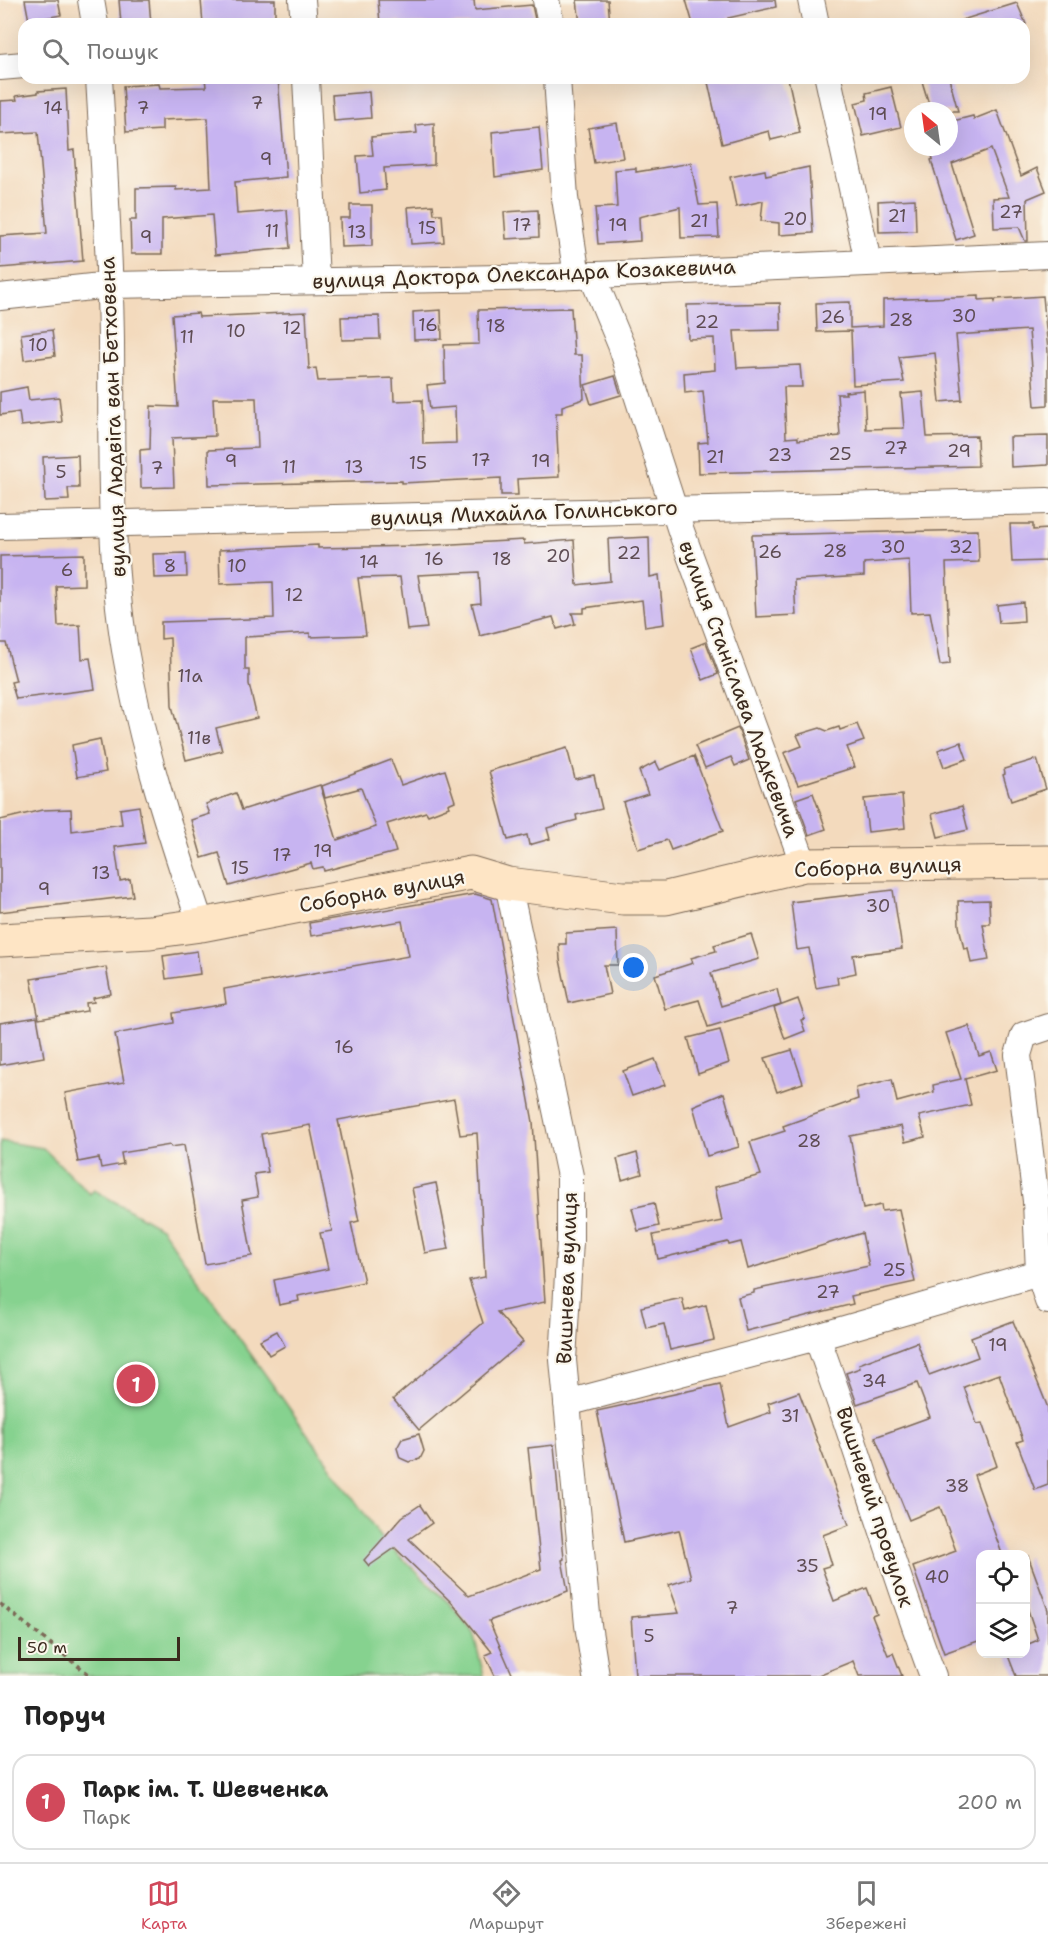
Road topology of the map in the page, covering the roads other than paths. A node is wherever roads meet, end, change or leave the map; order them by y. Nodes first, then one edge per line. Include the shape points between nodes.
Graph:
1 (91, 0) edge
2 (302, 0) edge
3 (546, 0) edge
4 (811, 0) edge
5 (94, 18) edge
6 (304, 18) edge
7 (550, 18) edge
8 (815, 18) edge
9 (18, 66) edge
10 (0, 68) edge
11 (99, 84) edge
12 (306, 84) edge
13 (556, 84) edge
14 (829, 84) edge
15 (1048, 255) edge
16 (868, 262) junction
17 (584, 276) junction
18 (316, 280) junction
19 (110, 285) junction
20 (0, 297) edge
21 (1048, 501) edge
22 (675, 509) junction
23 (113, 524) junction
24 (0, 526) edge
25 (1048, 862) edge
26 (804, 865) junction
27 (508, 884) junction
28 (201, 925) junction
29 (0, 940) edge
30 (1048, 1027) edge
31 (1039, 1273) junction
32 (1048, 1301) edge
33 (817, 1337) junction
34 (567, 1403) junction
35 (596, 1676) edge
36 (933, 1676) edge

1 - 5 street
2 - 6 street
3 - 7 street
4 - 8 street
9 - 10 street
11 - 19 street, вулиця Людвіга ван Бетховена
12 - 18 street
13 - 17 street, вулиця Станіслава Людкевича via 565,198
14 - 16 street
15 - 16 street, вулиця Доктора Олександра Козакевича
16 - 17 street, вулиця Доктора Олександра Козакевича
17 - 18 street, вулиця Доктора Олександра Козакевича
17 - 22 street, вулиця Станіслава Людкевича via 621,345
18 - 19 street, вулиця Доктора Олександра Козакевича
19 - 20 street, вулиця Доктора Олександра Козакевича
19 - 23 street, вулиця Людвіга ван Бетховена
21 - 22 street, вулиця Михайла Голинського
22 - 23 street, вулиця Михайла Голинського
22 - 26 street, вулиця Станіслава Людкевича
23 - 24 street, вулиця Михайла Голинського
23 - 28 street, вулиця Людвіга ван Бетховена via 125,650 160,802
25 - 26 street, Соборна вулиця
26 - 27 street, Соборна вулиця via 666,898 623,898
27 - 28 street, Соборна вулиця via 471,873
27 - 34 street, Вишнева вулиця via 570,1176 563,1360
28 - 29 street, Соборна вулиця via 150,932
30 - 31 street via 1024,1035 1018,1055 1036,1201
31 - 32 street
31 - 33 street
33 - 34 street
33 - 36 street, Вишневий провулок
34 - 35 street, Вишнева вулиця

